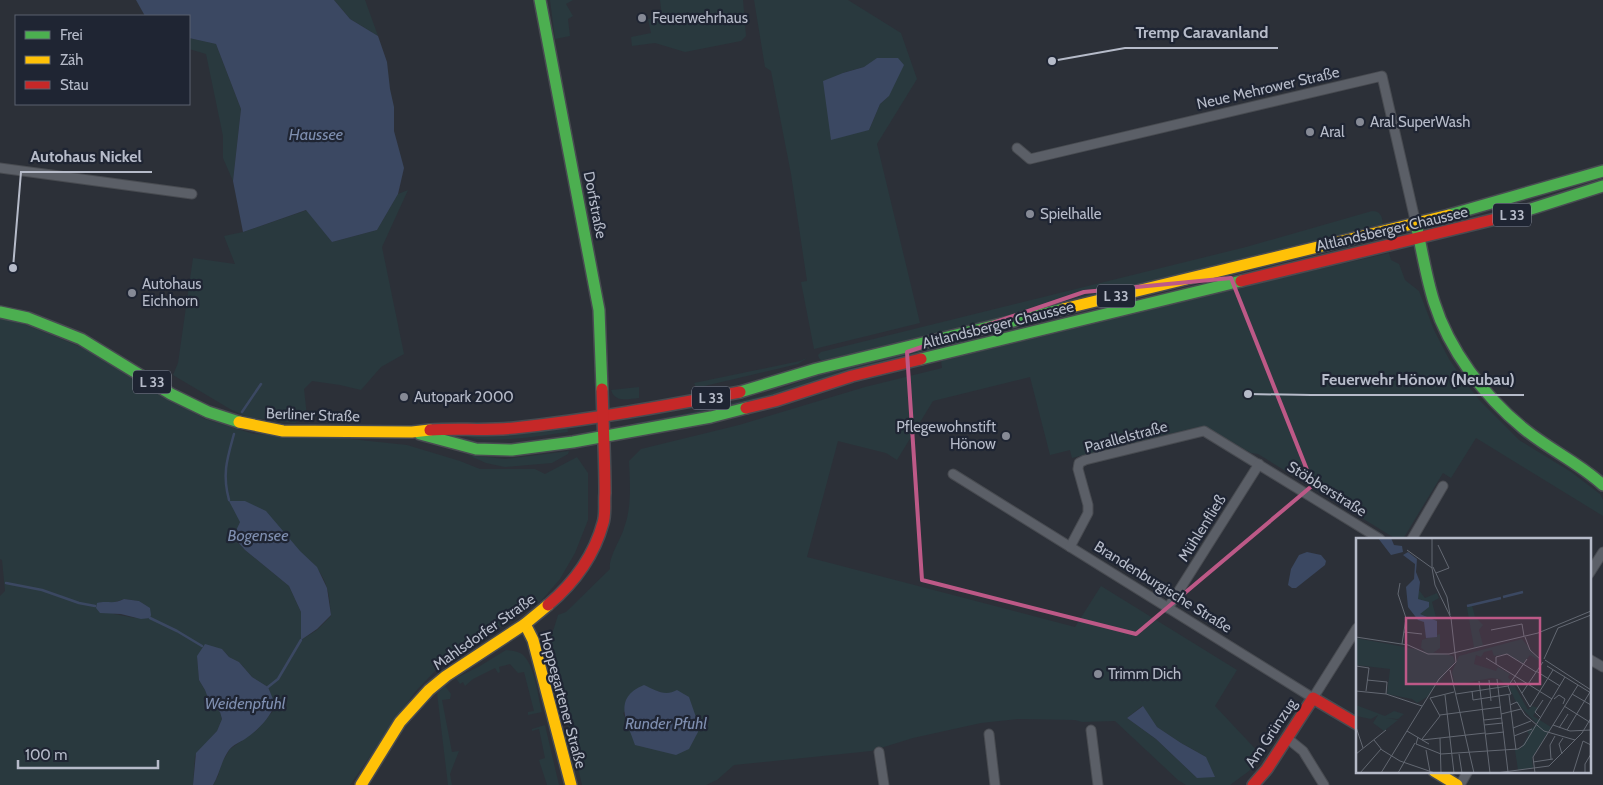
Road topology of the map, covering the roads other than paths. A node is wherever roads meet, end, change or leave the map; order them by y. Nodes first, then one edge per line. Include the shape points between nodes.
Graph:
1 (540, 0) edge
2 (1017, 148) dead end
3 (0, 168) edge
4 (1603, 171) edge
5 (1603, 186) edge
6 (192, 194) dead end
7 (1416, 224) junction
8 (1420, 238) junction
9 (0, 312) edge
10 (603, 417) junction
11 (412, 432) junction
12 (604, 437) junction
13 (1574, 462) junction
14 (1259, 464) junction
15 (953, 474) dead end
16 (1603, 475) edge
17 (1443, 486) dead end
18 (1603, 486) edge
19 (1378, 538) edge
20 (1413, 538) edge
21 (1070, 547) junction
22 (1603, 552) edge
23 (1590, 572) edge
24 (1168, 608) junction
25 (525, 624) junction
26 (1356, 630) edge
27 (1590, 660) edge
28 (1603, 667) edge
29 (1313, 698) junction
30 (1356, 723) edge
31 (1091, 730) dead end
32 (989, 734) dead end
33 (1287, 738) junction
34 (879, 752) dead end
35 (1436, 772) edge
36 (1467, 772) edge
37 (361, 785) edge
38 (571, 785) edge
39 (884, 785) edge
40 (995, 785) edge
41 (1098, 785) edge
42 (1253, 785) edge
43 (1324, 785) edge
44 (1458, 785) edge

1 - 10 main road, Dorfstraße via 599,310
2 - 7 street, Neue Mehrower Straße via 1030,159 1382,76
3 - 6 street
4 - 7 main road, Altlandsberger Chaussee / L 33
5 - 8 main road, Altlandsberger Chaussee / L 33 via 1518,214
7 - 8 main road
7 - 10 main road, Altlandsberger Chaussee / L 33 via 816,369 750,390
8 - 12 main road, Altlandsberger Chaussee / L 33 via 852,376 775,401
8 - 13 main road via 1435,303 1466,365 1487,394 1510,417
9 - 11 main road, Berliner Straße / L 33 via 36,321 81,339 170,394 234,421 283,431
10 - 11 main road, Berliner Straße / L 33 via 510,428
10 - 12 main road, Dorfstraße
11 - 12 main road, Berliner Straße / L 33 via 476,449 512,450
12 - 25 main road, Mahlsdorfer Straße via 604,521 598,540 586,564 560,595
13 - 16 main road
13 - 18 main road
14 - 19 street, Stöbberstraße
14 - 21 street, Parallelstraße via 1204,431 1085,460 1079,463 1078,469 1088,513
14 - 24 street, Mühlenfließ
15 - 21 street, Brandenburgische Straße
17 - 20 street
21 - 24 street, Brandenburgische Straße
22 - 23 street
24 - 29 street, Brandenburgische Straße
25 - 37 main road, Mahlsdorfer Straße via 429,690 400,722
25 - 38 main road, Hoppegartener Straße via 533,640
26 - 29 street
27 - 28 street
29 - 30 main road, Brandenburgische Straße
29 - 33 main road, Am Grünzug
31 - 41 street
32 - 40 street
33 - 42 main road, Am Grünzug
33 - 43 street via 1303,751
34 - 39 street
35 - 44 main road
36 - 44 street

